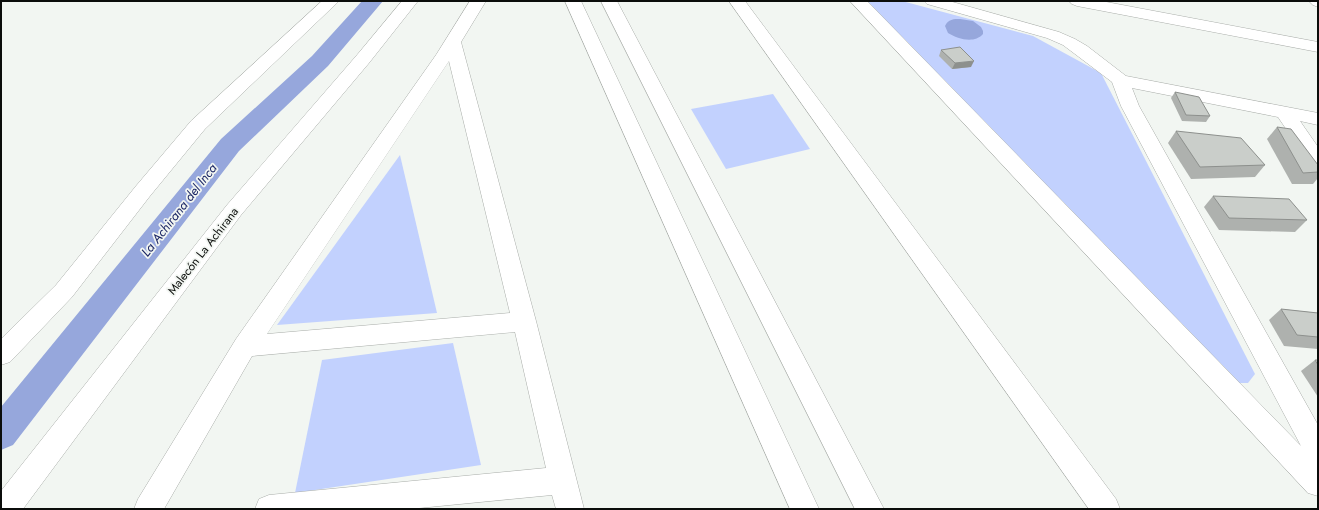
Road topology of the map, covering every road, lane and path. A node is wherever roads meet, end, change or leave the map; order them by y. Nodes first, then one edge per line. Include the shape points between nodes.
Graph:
1 (330, 1) edge
2 (410, 1) edge
3 (478, 1) edge
4 (572, 1) edge
5 (609, 1) edge
6 (737, 1) edge
7 (858, 1) edge
8 (932, 1) edge
9 (1077, 1) edge
10 (452, 41) junction
11 (1318, 47) edge
12 (1120, 80) junction
13 (1283, 111) junction
14 (1318, 119) edge
15 (1318, 161) edge
16 (524, 321) junction
17 (245, 346) junction
18 (1, 356) edge
19 (1318, 451) edge
20 (563, 480) junction
21 (1318, 483) edge
22 (5, 509) edge
23 (148, 509) edge
24 (269, 509) edge
25 (570, 509) edge
26 (805, 509) edge
27 (870, 509) edge
28 (1106, 509) edge

1 - 18 street via 198,125 64,290
2 - 22 street, Malecón La Achirana via 234,210
3 - 10 street
4 - 26 street
5 - 27 street
6 - 28 street
7 - 21 street
8 - 12 street via 1053,35 1081,50
9 - 11 street
10 - 16 street
10 - 17 street
12 - 13 street
12 - 19 street via 1130,106
13 - 14 street
13 - 15 street
16 - 17 street
16 - 20 street
17 - 23 street
20 - 24 street
20 - 25 street

